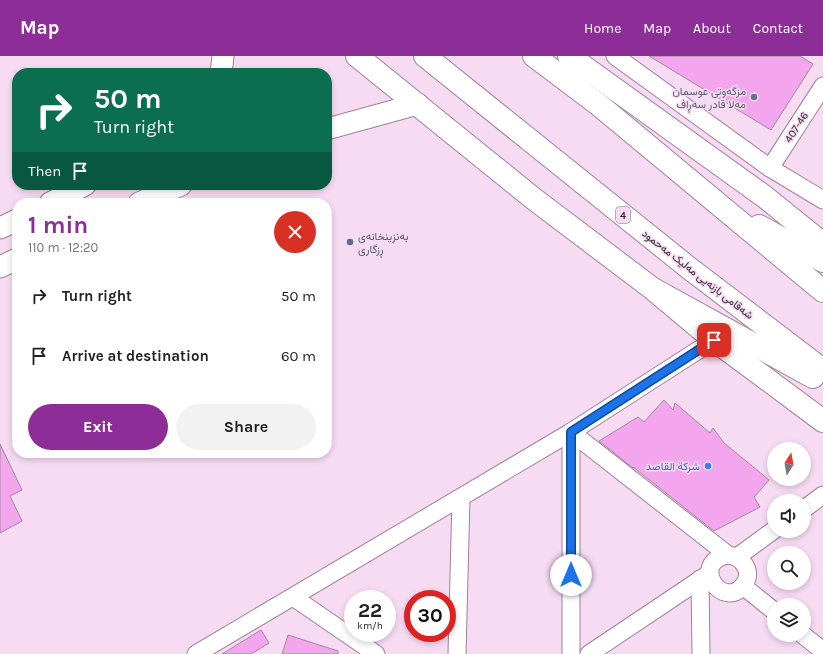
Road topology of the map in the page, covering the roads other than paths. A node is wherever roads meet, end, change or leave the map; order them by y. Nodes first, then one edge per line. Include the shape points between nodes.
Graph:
1 (223, 56) edge
2 (357, 56) edge
3 (424, 56) edge
4 (534, 56) edge
5 (570, 56) edge
6 (620, 58) edge
7 (222, 68) edge
8 (823, 86) edge
9 (418, 104) junction
10 (332, 128) edge
11 (770, 168) junction
12 (75, 190) edge
13 (169, 190) edge
14 (60, 198) edge
15 (151, 198) edge
16 (823, 200) edge
17 (716, 202) junction
18 (12, 222) edge
19 (0, 228) edge
20 (823, 244) edge
21 (12, 261) edge
22 (823, 261) edge
23 (0, 267) edge
24 (653, 289) junction
25 (823, 291) edge
26 (714, 340) junction
27 (823, 370) edge
28 (823, 382) edge
29 (823, 421) edge
30 (571, 432) junction
31 (823, 495) edge
32 (461, 498) junction
33 (811, 504) edge
34 (767, 534) edge
35 (732, 556) junction
36 (705, 576) junction
37 (743, 586) junction
38 (293, 597) junction
39 (767, 605) edge
40 (810, 642) edge
41 (818, 650) edge
42 (196, 654) edge
43 (376, 654) edge
44 (457, 654) edge
45 (571, 654) edge
46 (589, 654) edge
47 (701, 654) edge

1 - 7 street
2 - 9 main road
3 - 27 main road, شەقامی بازنەیی مەلیک مەحمود / 4 via 689,268
4 - 17 main road via 600,105
5 - 20 main road via 764,197
6 - 11 street
8 - 11 street, 407-46
9 - 10 street
9 - 24 main road via 534,199
11 - 16 street
12 - 14 street
13 - 15 street
17 - 22 main road
17 - 25 main road
18 - 19 street
21 - 23 street
24 - 26 main road
24 - 28 main road
26 - 29 main road
26 - 30 street
30 - 32 street
30 - 35 street
30 - 45 street
31 - 33 street
32 - 38 street
32 - 44 street
34 - 35 street
35 - 36 street via 716,559
35 - 37 street via 744,563 747,568 748,575
36 - 37 street via 721,591 733,592
36 - 46 street
36 - 47 street
37 - 39 street
38 - 42 street
38 - 43 street
40 - 41 street

